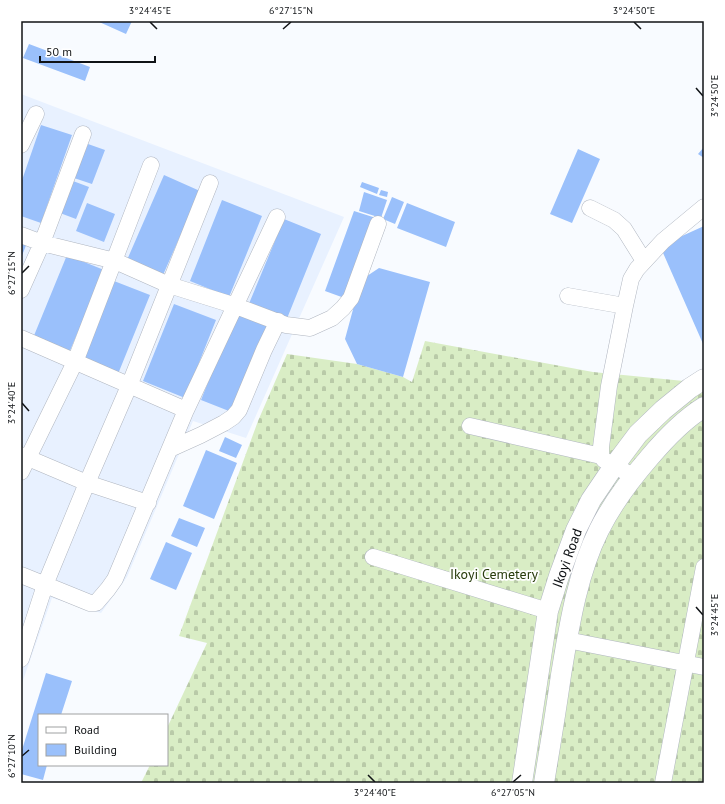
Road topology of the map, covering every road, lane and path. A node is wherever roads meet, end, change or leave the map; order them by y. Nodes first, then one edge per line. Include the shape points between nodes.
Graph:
1 (36, 114) dead end
2 (83, 134) dead end
3 (21, 145) edge
4 (151, 165) dead end
5 (210, 183) dead end
6 (704, 207) edge
7 (590, 208) dead end
8 (277, 217) dead end
9 (378, 224) dead end
10 (21, 235) edge
11 (42, 243) junction
12 (115, 261) junction
13 (644, 261) junction
14 (169, 285) junction
15 (21, 290) edge
16 (568, 296) dead end
17 (236, 306) junction
18 (625, 306) junction
19 (278, 322) junction
20 (21, 338) edge
21 (75, 362) junction
22 (704, 379) edge
23 (129, 386) junction
24 (704, 407) edge
25 (186, 410) junction
26 (470, 426) dead end
27 (170, 449) junction
28 (23, 461) edge
29 (607, 461) junction
30 (633, 476) junction
31 (87, 482) junction
32 (148, 503) junction
33 (373, 557) dead end
34 (704, 567) edge
35 (21, 575) edge
36 (45, 585) junction
37 (548, 611) junction
38 (567, 640) junction
39 (21, 659) edge
40 (685, 663) junction
41 (704, 667) edge
42 (522, 783) edge
43 (544, 783) edge
44 (663, 783) edge

1 - 3 street
2 - 11 street
4 - 12 street
5 - 14 street
6 - 13 street via 663,241
7 - 13 street via 620,225
8 - 17 street
9 - 19 street via 351,298 343,308 332,318 310,328
10 - 11 street
11 - 12 street
11 - 15 street
12 - 14 street
12 - 21 street
13 - 18 street via 631,279
14 - 17 street
14 - 23 street
16 - 18 street
17 - 19 street
17 - 25 street
18 - 29 street via 600,447
19 - 27 street via 239,410 233,417
20 - 21 street
21 - 23 street
21 - 28 street
22 - 29 main road, Ikoyi Road via 663,410
23 - 25 street
23 - 31 street
24 - 30 main road, Ikoyi Road via 667,437
25 - 27 street
26 - 29 street
27 - 32 street
28 - 31 street
29 - 30 street
29 - 37 main road, Ikoyi Road via 576,530
30 - 38 main road, Ikoyi Road via 599,530 585,564
31 - 32 street
31 - 36 street
32 - 36 street via 115,579 96,603
33 - 37 street
34 - 40 street
35 - 36 street
36 - 39 street
37 - 42 main road, Ikoyi Road
38 - 40 street
38 - 43 main road, Ikoyi Road
40 - 41 street
40 - 44 street

